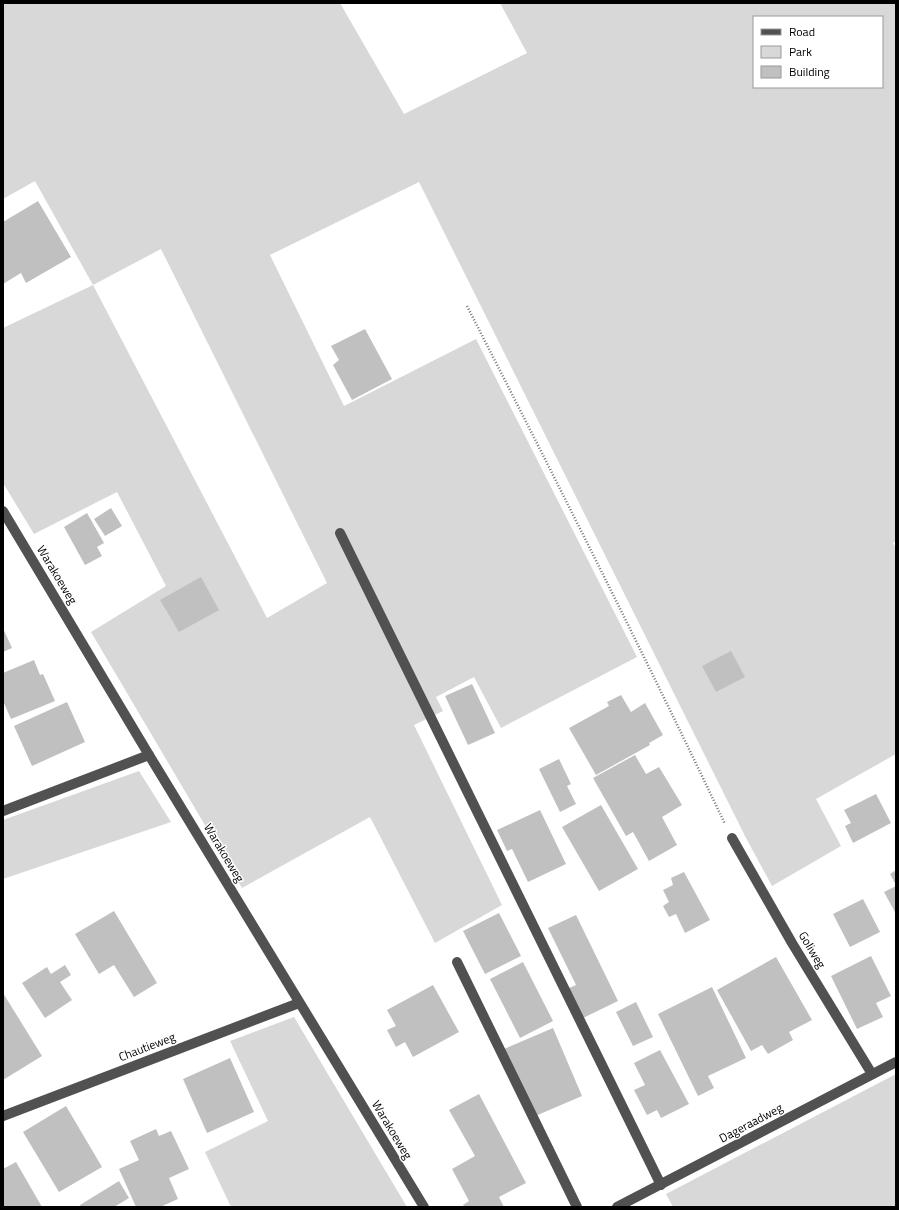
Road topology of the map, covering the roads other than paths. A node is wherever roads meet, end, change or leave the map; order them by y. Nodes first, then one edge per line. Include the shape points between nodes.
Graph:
1 (3, 511) edge
2 (340, 533) dead end
3 (149, 755) junction
4 (3, 811) edge
5 (732, 838) road end
6 (457, 962) dead end
7 (299, 1003) junction
8 (896, 1062) edge
9 (872, 1074) junction
10 (3, 1116) edge
11 (661, 1185) junction
12 (424, 1207) edge
13 (577, 1207) edge
14 (617, 1207) edge

1 - 3 street, Warakoeweg
2 - 11 street
3 - 4 street
3 - 7 street, Warakoeweg
5 - 9 street, Goliweg
6 - 13 street
7 - 10 street, Chautieweg
7 - 12 street, Warakoeweg
8 - 9 street, Dageraadweg
9 - 11 street, Dageraadweg
11 - 14 street, Dageraadweg

